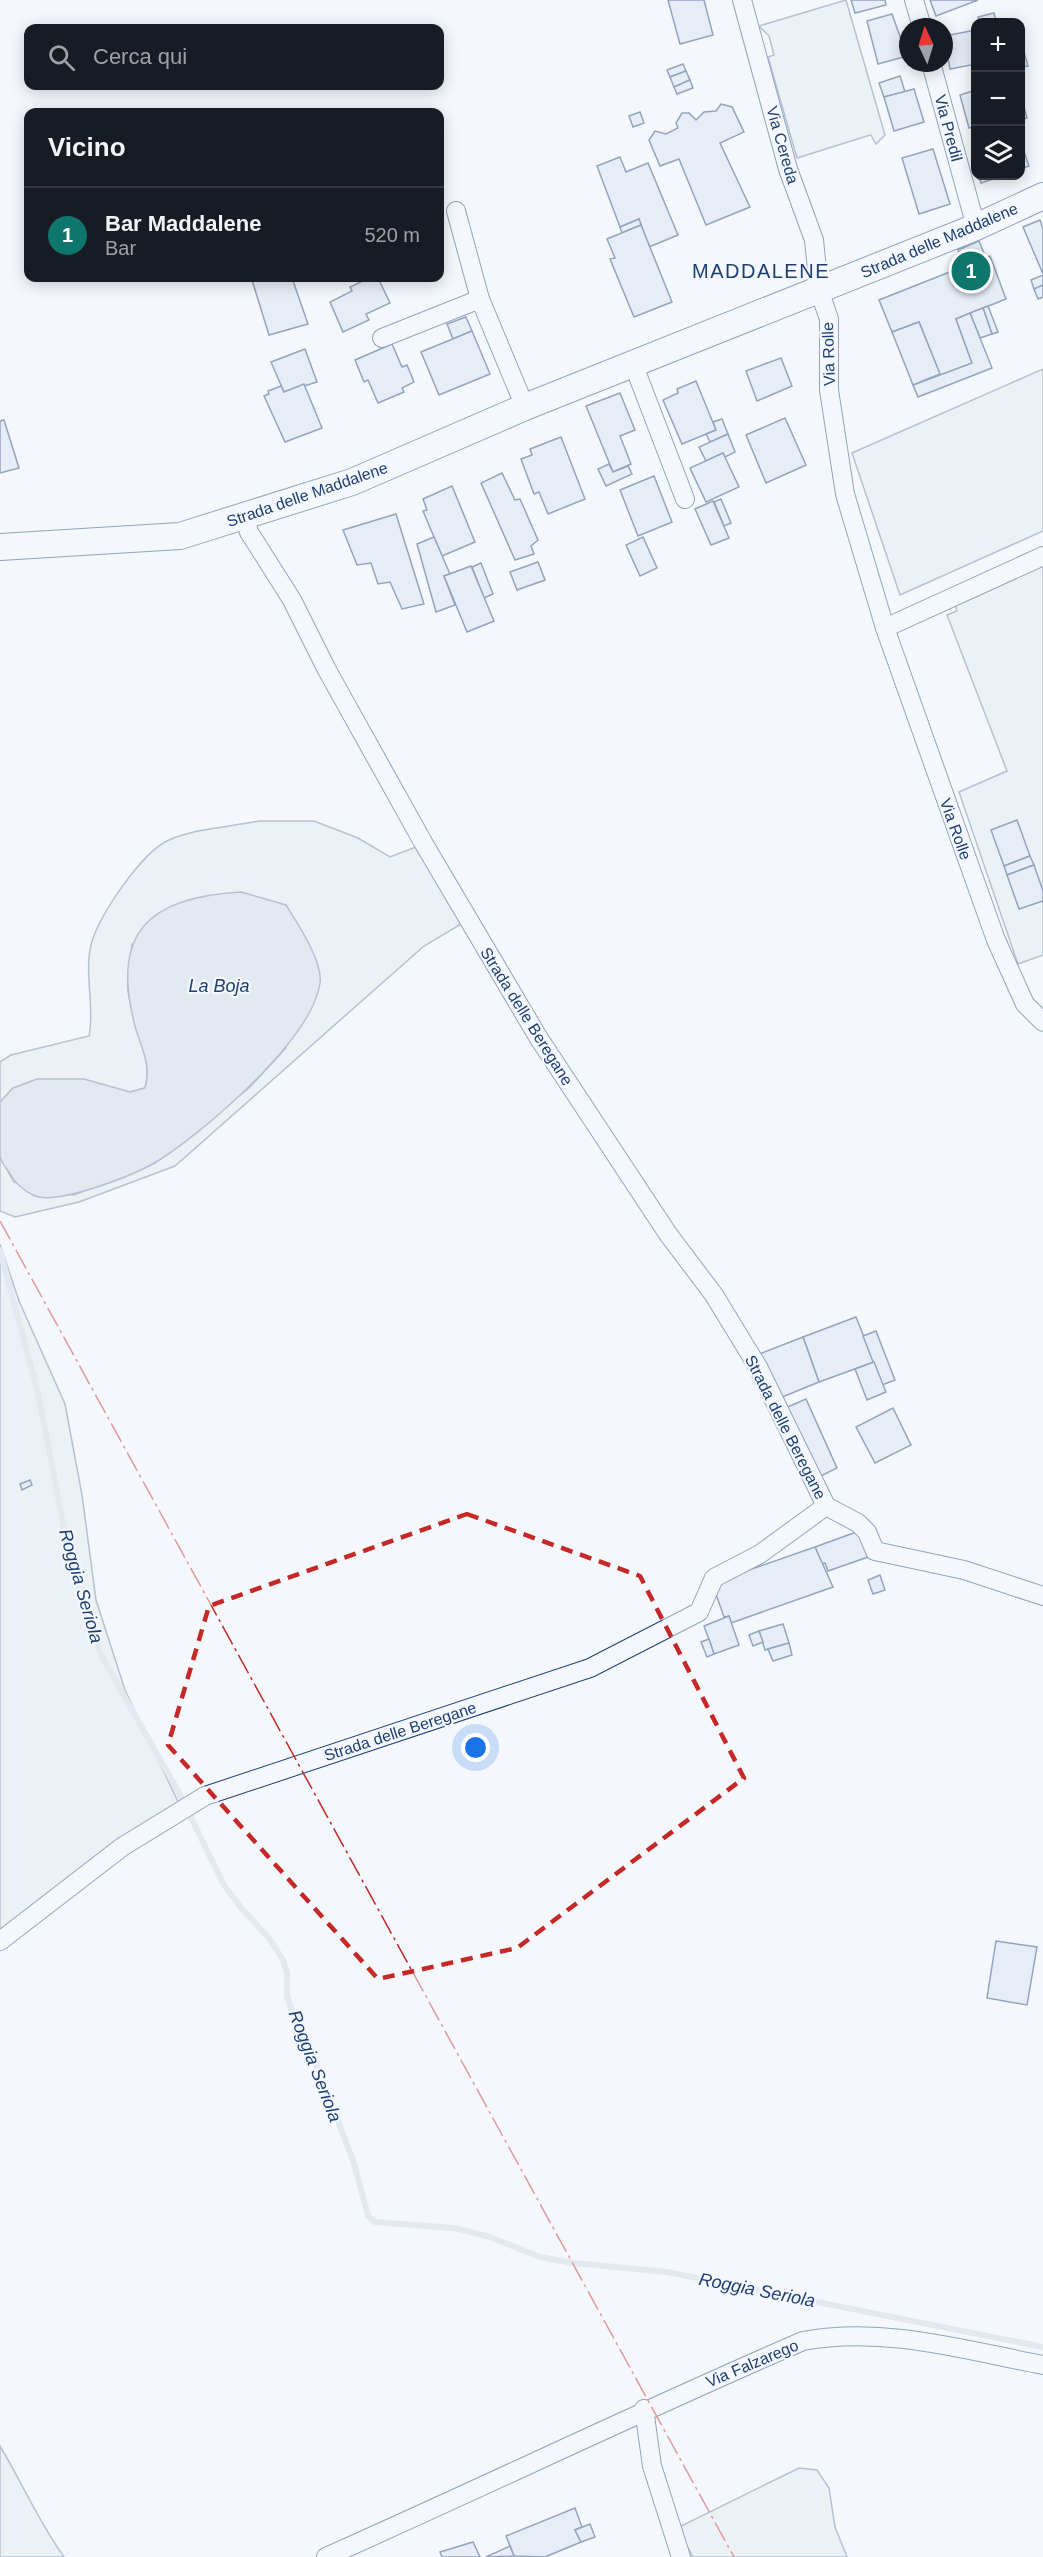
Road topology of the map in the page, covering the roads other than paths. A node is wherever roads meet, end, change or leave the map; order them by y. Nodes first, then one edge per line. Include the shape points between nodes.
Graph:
1 (742, 0) edge
2 (914, 0) edge
3 (919, 18) edge
4 (934, 72) edge
5 (1043, 196) edge
6 (456, 211) dead end
7 (976, 227) junction
8 (819, 290) junction
9 (480, 299) junction
10 (382, 338) dead end
11 (633, 366) junction
12 (525, 407) junction
13 (685, 499) dead end
14 (244, 516) junction
15 (0, 547) edge
16 (1043, 556) edge
17 (885, 628) junction
18 (1043, 1022) edge
19 (826, 1506) junction
20 (1043, 1596) edge
21 (0, 1941) edge
22 (1043, 2365) edge
23 (644, 2409) junction
24 (326, 2557) edge
25 (681, 2557) edge

1 - 8 street, Via Cereda via 788,169 814,240
2 - 3 street
4 - 7 street, Via Predil
5 - 7 street, Strada delle Maddalene
6 - 9 street
7 - 8 street, Strada delle Maddalene
8 - 11 street, Strada delle Maddalene
8 - 17 street, Via Rolle via 829,319 829,390 843,482
9 - 10 street
9 - 12 street
11 - 12 street, Strada delle Maddalene
11 - 13 street
12 - 14 street, Strada delle Maddalene via 352,482
14 - 15 street, Strada delle Maddalene via 180,536
14 - 19 street, Strada delle Beregane via 249,532 291,600 419,835 538,1037 668,1234 714,1295 758,1367
16 - 17 street
17 - 18 street, Via Rolle via 996,940 1025,1004
19 - 20 street, Strada delle Beregane via 858,1523 867,1532 875,1551 964,1570
19 - 21 street, Strada delle Beregane via 760,1554 714,1578 699,1612 591,1668 205,1796 122,1848
22 - 23 street, Via Falzarego via 903,2338 831,2336 803,2341
23 - 24 street, Via Falzarego
23 - 25 street via 652,2466

